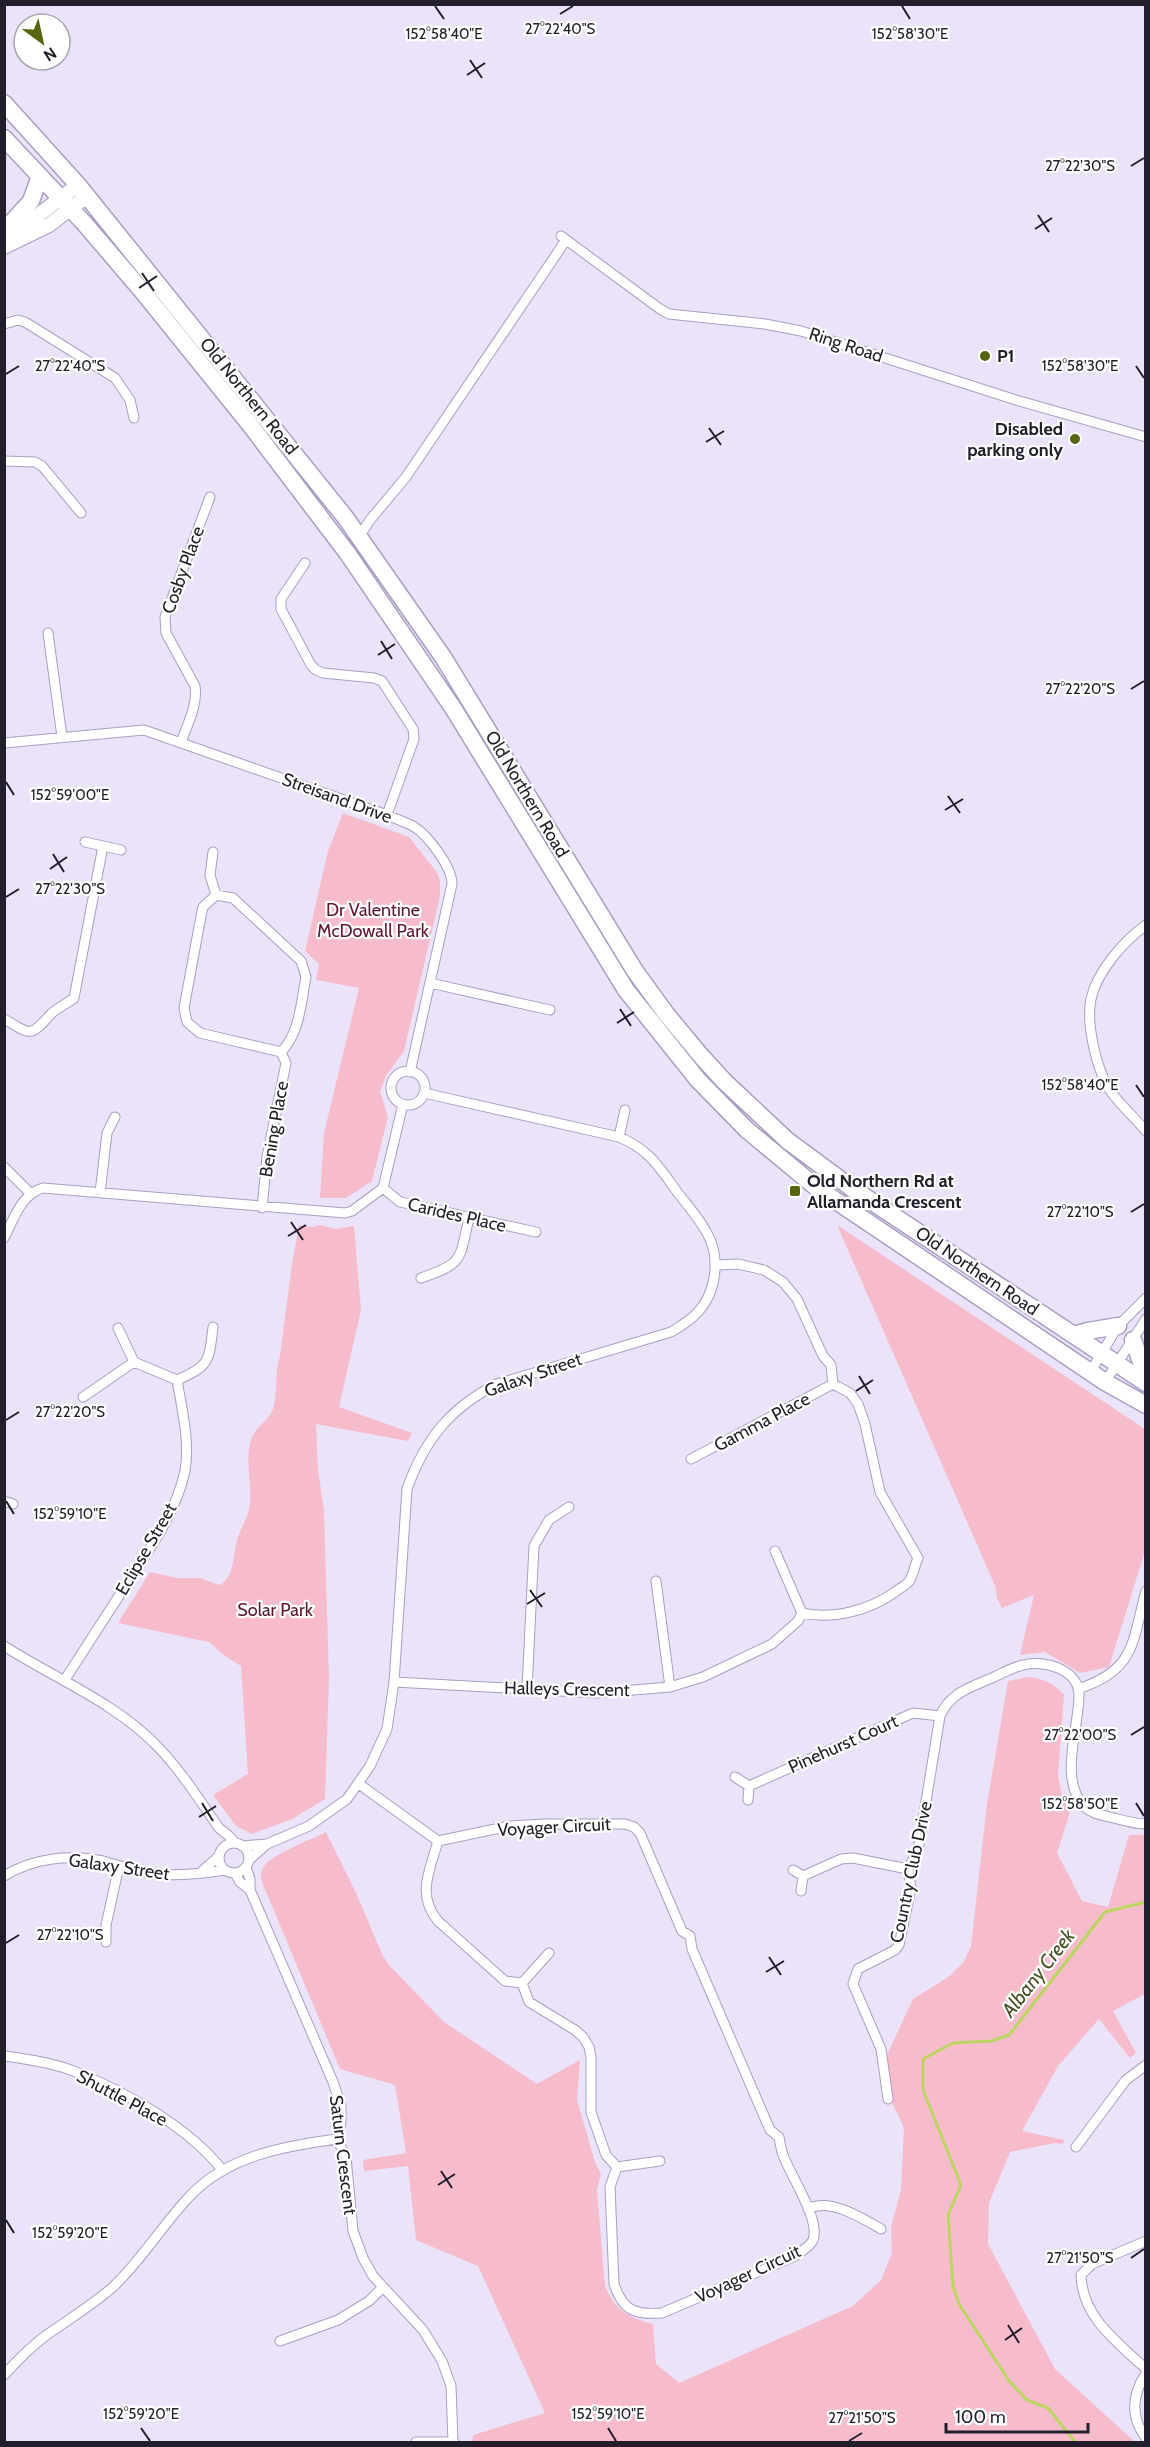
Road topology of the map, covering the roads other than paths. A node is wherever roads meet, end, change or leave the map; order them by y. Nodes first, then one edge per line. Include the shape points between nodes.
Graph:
1 (4, 102) edge
2 (4, 138) edge
3 (40, 176) junction
4 (82, 190) junction
5 (66, 203) junction
6 (4, 232) edge
7 (4, 247) edge
8 (4, 324) edge
9 (135, 418) dead end
10 (1146, 437) edge
11 (4, 461) edge
12 (210, 497) dead end
13 (81, 513) dead end
14 (359, 537) junction
15 (348, 554) junction
16 (305, 563) dead end
17 (48, 633) dead end
18 (62, 737) junction
19 (4, 742) edge
20 (181, 743) junction
21 (387, 815) junction
22 (85, 842) dead end
23 (103, 846) junction
24 (121, 849) dead end
25 (213, 852) dead end
26 (216, 895) junction
27 (1146, 925) edge
28 (430, 982) junction
29 (550, 1010) dead end
30 (4, 1019) edge
31 (281, 1052) junction
32 (410, 1072) junction
33 (423, 1094) junction
34 (403, 1104) junction
35 (626, 1110) dead end
36 (115, 1117) dead end
37 (1146, 1131) edge
38 (619, 1137) junction
39 (4, 1167) edge
40 (383, 1188) junction
41 (30, 1193) junction
42 (100, 1193) junction
43 (262, 1208) junction
44 (469, 1218) junction
45 (536, 1232) dead end
46 (4, 1238) edge
47 (715, 1265) junction
48 (421, 1278) dead end
49 (1146, 1298) edge
50 (1146, 1319) edge
51 (1118, 1326) junction
52 (213, 1327) dead end
53 (118, 1328) dead end
54 (1074, 1335) junction
55 (1133, 1340) junction
56 (1101, 1354) junction
57 (134, 1362) junction
58 (1118, 1365) junction
59 (1090, 1371) junction
60 (1146, 1376) edge
61 (177, 1380) junction
62 (1105, 1382) junction
63 (1146, 1383) edge
64 (833, 1384) junction
65 (83, 1396) dead end
66 (1146, 1406) edge
67 (691, 1459) dead end
68 (569, 1507) dead end
69 (775, 1551) dead end
70 (656, 1581) dead end
71 (1146, 1591) edge
72 (802, 1613) junction
73 (4, 1646) edge
74 (64, 1681) junction
75 (394, 1682) junction
76 (670, 1687) junction
77 (526, 1689) junction
78 (1078, 1689) junction
79 (940, 1716) junction
80 (735, 1777) dead end
81 (360, 1784) junction
82 (749, 1786) junction
83 (748, 1800) dead end
84 (1146, 1824) edge
85 (219, 1828) junction
86 (438, 1841) junction
87 (267, 1844) junction
88 (239, 1845) junction
89 (221, 1852) junction
90 (248, 1864) junction
91 (120, 1866) junction
92 (908, 1869) junction
93 (793, 1870) dead end
94 (201, 1872) junction
95 (230, 1872) junction
96 (5, 1873) edge
97 (802, 1876) junction
98 (249, 1890) junction
99 (801, 1891) dead end
100 (106, 1942) dead end
101 (549, 1953) dead end
102 (522, 1983) junction
103 (4, 2056) edge
104 (1146, 2065) edge
105 (888, 2099) dead end
106 (337, 2139) junction
107 (1076, 2147) dead end
108 (660, 2161) dead end
109 (617, 2167) junction
110 (223, 2171) junction
111 (808, 2209) junction
112 (881, 2229) dead end
113 (1146, 2241) edge
114 (383, 2287) junction
115 (280, 2341) dead end
116 (1146, 2371) edge
117 (4, 2375) edge
118 (1146, 2438) edge
119 (416, 2442) edge
120 (453, 2442) edge

1 - 4 highway, Old Northern Road
2 - 3 highway, Old Northern Road
3 - 5 highway, Old Northern Road
3 - 6 highway via 31,201
4 - 5 main road
4 - 14 highway, Old Northern Road via 291,447
5 - 6 main road
5 - 7 main road via 49,225
5 - 15 highway, Old Northern Road via 251,426
8 - 9 street via 25,322 115,378 130,400
10 - 14 street, Ring Road via 801,331 669,314 563,238 406,477
11 - 13 street via 42,466
12 - 20 street, Cosby Place via 165,618 166,633 195,686 195,705
14 - 15 street
14 - 54 highway, Old Northern Road via 448,665 635,971 702,1057 760,1116 812,1160
15 - 59 highway, Old Northern Road via 453,708 626,990 698,1080 747,1130 817,1188
16 - 21 street via 281,599 281,609 311,665 323,673 382,681 413,729 414,739
17 - 18 street
18 - 19 street, Streisand Drive
18 - 20 street, Streisand Drive via 144,730
20 - 21 street, Streisand Drive
21 - 28 street, Streisand Drive via 423,834 452,876
22 - 23 street
23 - 24 street
23 - 30 street via 74,998 54,1011 34,1032
25 - 26 street via 210,875
26 - 31 street via 233,898 244,906 305,969 296,1026 290,1043
26 - 31 street via 203,907 184,1008 187,1022 200,1033
27 - 37 street via 1108,962 1091,999 1092,1045 1109,1089
28 - 29 street
28 - 32 street, Streisand Drive
31 - 43 street, Bening Place via 286,1063 267,1157
32 - 33 street via 422,1079
32 - 34 street via 398,1074 391,1085 393,1097
33 - 34 street via 413,1104
33 - 38 street, Galaxy Street
34 - 40 street
35 - 38 street
36 - 42 street via 107,1133
38 - 47 street, Galaxy Street via 644,1150 702,1224 713,1247
39 - 41 street
40 - 43 street via 345,1213
40 - 44 street, Carides Place via 400,1202
41 - 42 street via 50,1188
41 - 46 street
42 - 43 street
44 - 45 street, Carides Place
44 - 48 street via 457,1260 449,1268
47 - 64 street via 738,1264 764,1270 783,1282 797,1299 831,1365
47 - 75 street, Galaxy Street via 712,1286 701,1308 671,1332 497,1384 458,1407 437,1431 417,1460 407,1489
49 - 51 street
50 - 55 street
51 - 54 highway
51 - 56 street
52 - 61 street via 207,1362
53 - 57 street
54 - 56 highway, Old Northern Road
55 - 58 street
55 - 60 highway
56 - 58 highway, Old Northern Road
56 - 59 street
57 - 61 street
57 - 65 street
58 - 62 street
58 - 63 highway, Old Northern Road
59 - 62 highway, Old Northern Road
61 - 74 street, Eclipse Street via 187,1442 185,1471 177,1497 147,1553
62 - 66 highway, Old Northern Road
64 - 67 street, Gamma Place
64 - 72 street via 858,1404 880,1492 918,1558 909,1581 884,1599 841,1614
68 - 77 street via 549,1520 534,1546
69 - 72 street
70 - 76 street
71 - 78 street via 1128,1656 1120,1667
72 - 76 street, Halleys Crescent via 772,1644 704,1677
73 - 74 street
74 - 85 street via 100,1702 157,1746
75 - 77 street, Halleys Crescent
75 - 81 street, Galaxy Street via 387,1729
76 - 77 street, Halleys Crescent via 597,1693
78 - 79 street via 1075,1681 1059,1668 1035,1663 1022,1665 952,1697
78 - 84 street via 1071,1759 1076,1792 1084,1807 1096,1814
79 - 82 street, Pinehurst Court via 913,1713
79 - 92 street, Country Club Drive via 918,1850
80 - 82 street
81 - 86 street
81 - 87 street, Galaxy Street via 328,1815
82 - 83 street
85 - 88 street
85 - 89 street
86 - 102 street via 425,1896 429,1910 505,1981
86 - 111 street, Voyager Circuit via 510,1826 634,1827 646,1845 682,1931 690,1936 692,1949 770,2130 779,2137 782,2153
87 - 88 street, Galaxy Street
87 - 90 street, Galaxy Street
88 - 89 street
88 - 90 street via 248,1852
89 - 94 street
89 - 95 street via 220,1865
90 - 95 street
90 - 98 street, Saturn Crescent
91 - 94 street, Galaxy Street via 183,1876
91 - 96 street, Galaxy Street via 77,1858 45,1860
91 - 100 street via 106,1925
92 - 97 street via 853,1858 841,1859
92 - 105 street, Country Club Drive via 911,1888 899,1945 858,1969 853,1984 881,2049
93 - 97 street
94 - 95 street, Galaxy Street
95 - 98 street, Saturn Crescent
97 - 99 street
98 - 106 street, Saturn Crescent via 333,2082 341,2106
101 - 102 street
102 - 109 street via 529,2002 575,2030 589,2047 591,2112 606,2155
103 - 110 street, Shuttle Place via 75,2072 129,2098 191,2137
104 - 107 street via 1125,2080
106 - 110 street via 272,2150
106 - 114 street, Saturn Crescent via 346,2157 353,2231 363,2258
108 - 109 street
109 - 111 street, Voyager Circuit via 610,2187 614,2284 618,2296 640,2315 662,2313 795,2256 813,2240
110 - 117 street via 189,2197 129,2272 35,2344
111 - 112 street via 814,2205 828,2206
113 - 116 street via 1092,2264 1081,2275 1081,2292 1090,2311
114 - 115 street via 369,2301 338,2320
114 - 120 street, Saturn Crescent via 423,2330 442,2361 451,2386
116 - 118 street via 1138,2384 1134,2404 1135,2420
119 - 120 street

